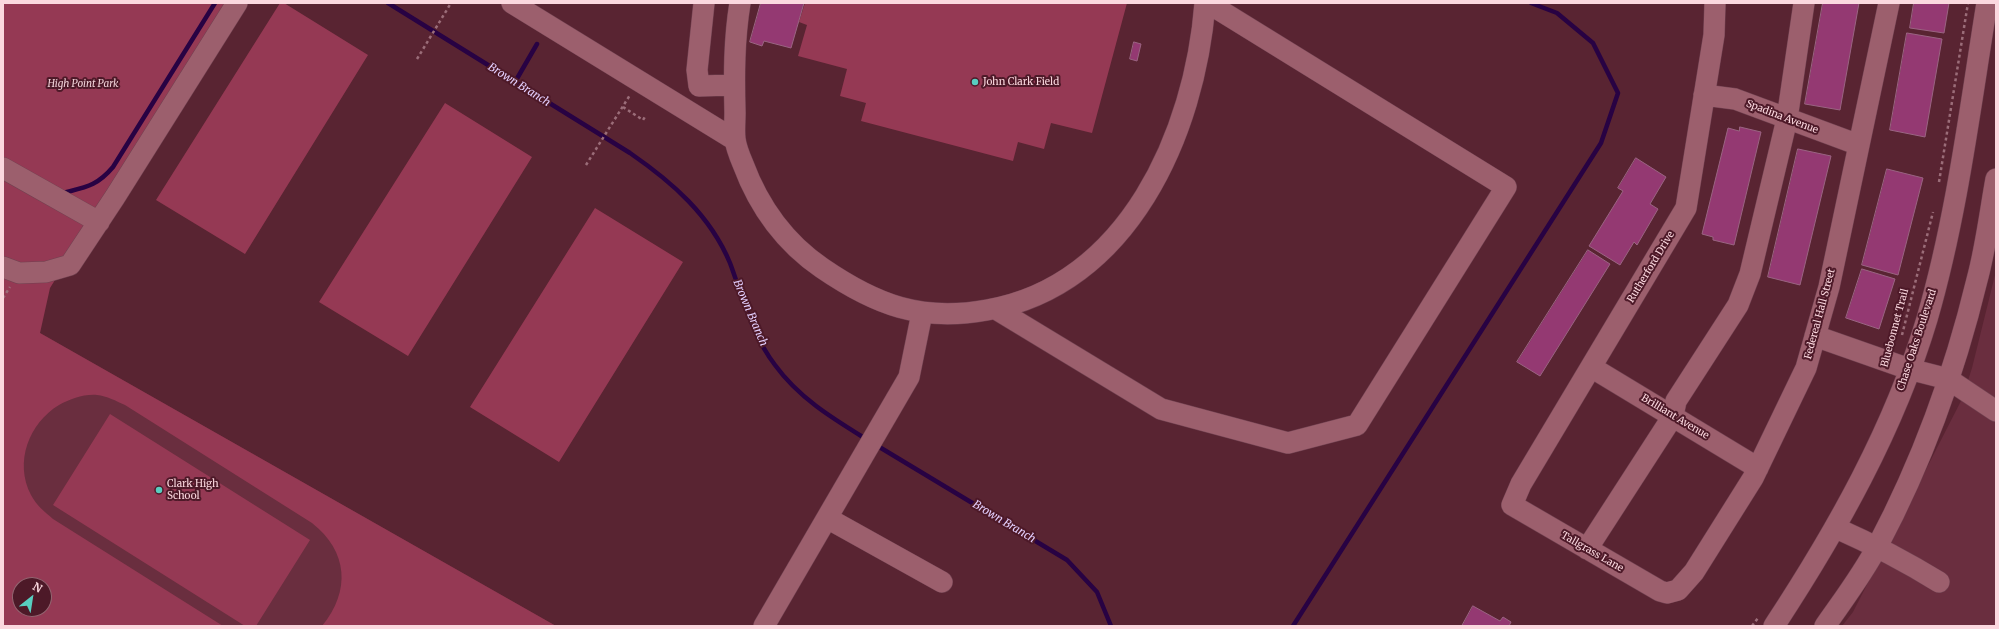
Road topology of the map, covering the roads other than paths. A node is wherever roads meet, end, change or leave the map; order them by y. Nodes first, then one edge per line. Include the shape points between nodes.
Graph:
1 (237, 3) edge
2 (512, 3) edge
3 (704, 3) edge
4 (740, 3) edge
5 (1205, 3) edge
6 (1208, 3) edge
7 (1715, 3) edge
8 (1804, 3) edge
9 (1889, 3) edge
10 (1987, 3) edge
11 (699, 86) junction
12 (733, 86) junction
13 (1704, 95) junction
14 (690, 112) junction
15 (1787, 119) junction
16 (735, 140) junction
17 (1859, 144) junction
18 (3, 168) edge
19 (1996, 179) edge
20 (99, 222) junction
21 (3, 268) edge
22 (996, 309) junction
23 (922, 313) junction
24 (1815, 336) junction
25 (1902, 366) junction
26 (1591, 367) junction
27 (1948, 379) junction
28 (1996, 412) edge
29 (1673, 416) junction
30 (1758, 468) junction
31 (1512, 506) joint
32 (827, 518) junction
33 (1836, 528) junction
34 (1877, 546) junction
35 (1587, 549) junction
36 (942, 582) dead end
37 (1938, 582) dead end
38 (1674, 592) joint
39 (1767, 620) edge
40 (764, 626) edge
41 (1825, 626) edge

1 - 20 street
2 - 14 street
3 - 11 street via 697,70
4 - 12 street via 735,37
5 - 22 street via 1196,62 1185,105 1163,163 1142,203 1108,245 1084,267 1044,293
6 - 22 street via 1506,187 1357,425 1288,443 1161,409
7 - 13 street, Rutherford Drive via 1714,34
8 - 15 street
9 - 17 street, Federeal Hall Street
10 - 25 street, Chase Oaks Boulevard via 1945,245 1927,318
11 - 12 street
11 - 14 street via 697,102
12 - 16 street
13 - 15 street, Spadina Avenue via 1735,99
13 - 26 street, Rutherford Drive via 1686,208
14 - 16 street
15 - 17 street, Spadina Avenue
15 - 29 street via 1750,274 1738,305 1676,401
16 - 23 street via 749,180 768,216 797,248 836,278 858,290 903,309
17 - 24 street, Federeal Hall Street via 1829,287
18 - 20 street
19 - 27 street via 1978,279
20 - 21 street via 70,265 40,272 19,273
22 - 23 street via 949,314
23 - 32 street via 909,377
24 - 25 street
24 - 30 street, Federeal Hall Street via 1806,368
25 - 27 street
25 - 33 street, Chase Oaks Boulevard via 1893,412
26 - 29 street, Brilliant Avenue
26 - 31 street, Rutherford Drive via 1521,484
27 - 28 street
27 - 34 street via 1900,502
29 - 30 street, Brilliant Avenue
29 - 35 street
30 - 38 street, Federeal Hall Street via 1694,572
31 - 35 street, Tallgrass Lane
32 - 36 street
32 - 40 street
33 - 34 street
33 - 39 street, Chase Oaks Boulevard
34 - 37 street
34 - 41 street
35 - 38 street, Tallgrass Lane via 1660,591

